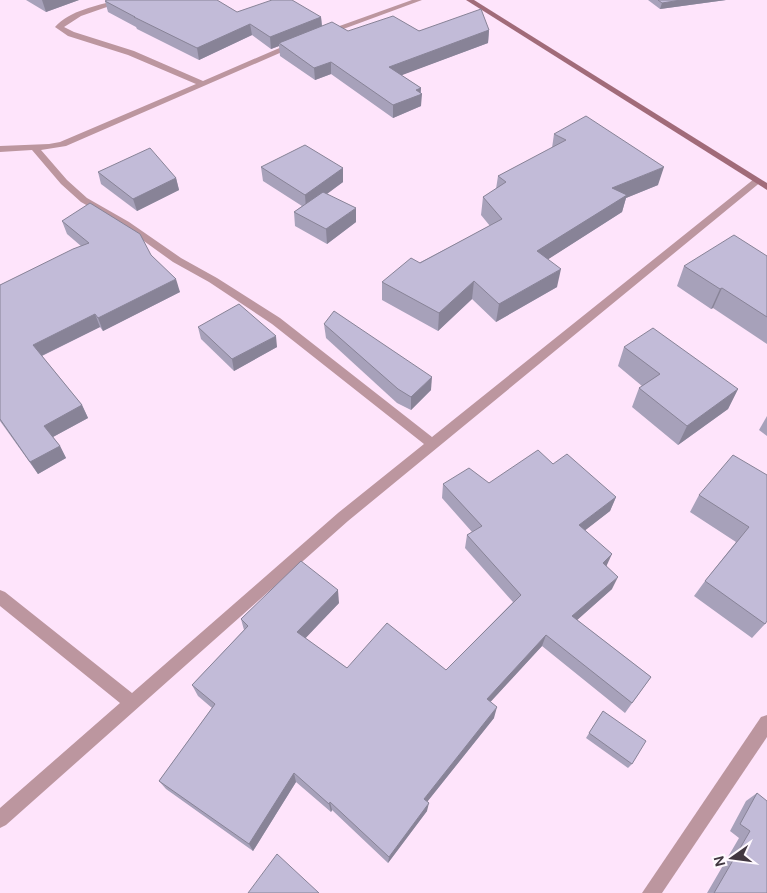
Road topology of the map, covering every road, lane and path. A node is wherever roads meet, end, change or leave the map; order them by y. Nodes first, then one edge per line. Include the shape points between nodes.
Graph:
1 (125, 0) edge
2 (419, 0) edge
3 (470, 0) edge
4 (313, 36) edge
5 (304, 40) edge
6 (203, 84) junction
7 (35, 148) junction
8 (0, 149) edge
9 (762, 184) edge
10 (432, 444) junction
11 (0, 597) edge
12 (132, 703) junction
13 (767, 723) edge
14 (0, 819) edge
15 (650, 893) edge

1 - 6 street via 74,17 59,27
2 - 4 street
3 - 9 street
5 - 6 street
6 - 7 street via 63,144
7 - 8 street
7 - 10 street via 84,200 276,321
9 - 10 street
10 - 12 street via 343,517
11 - 12 street
12 - 14 street
13 - 15 street

